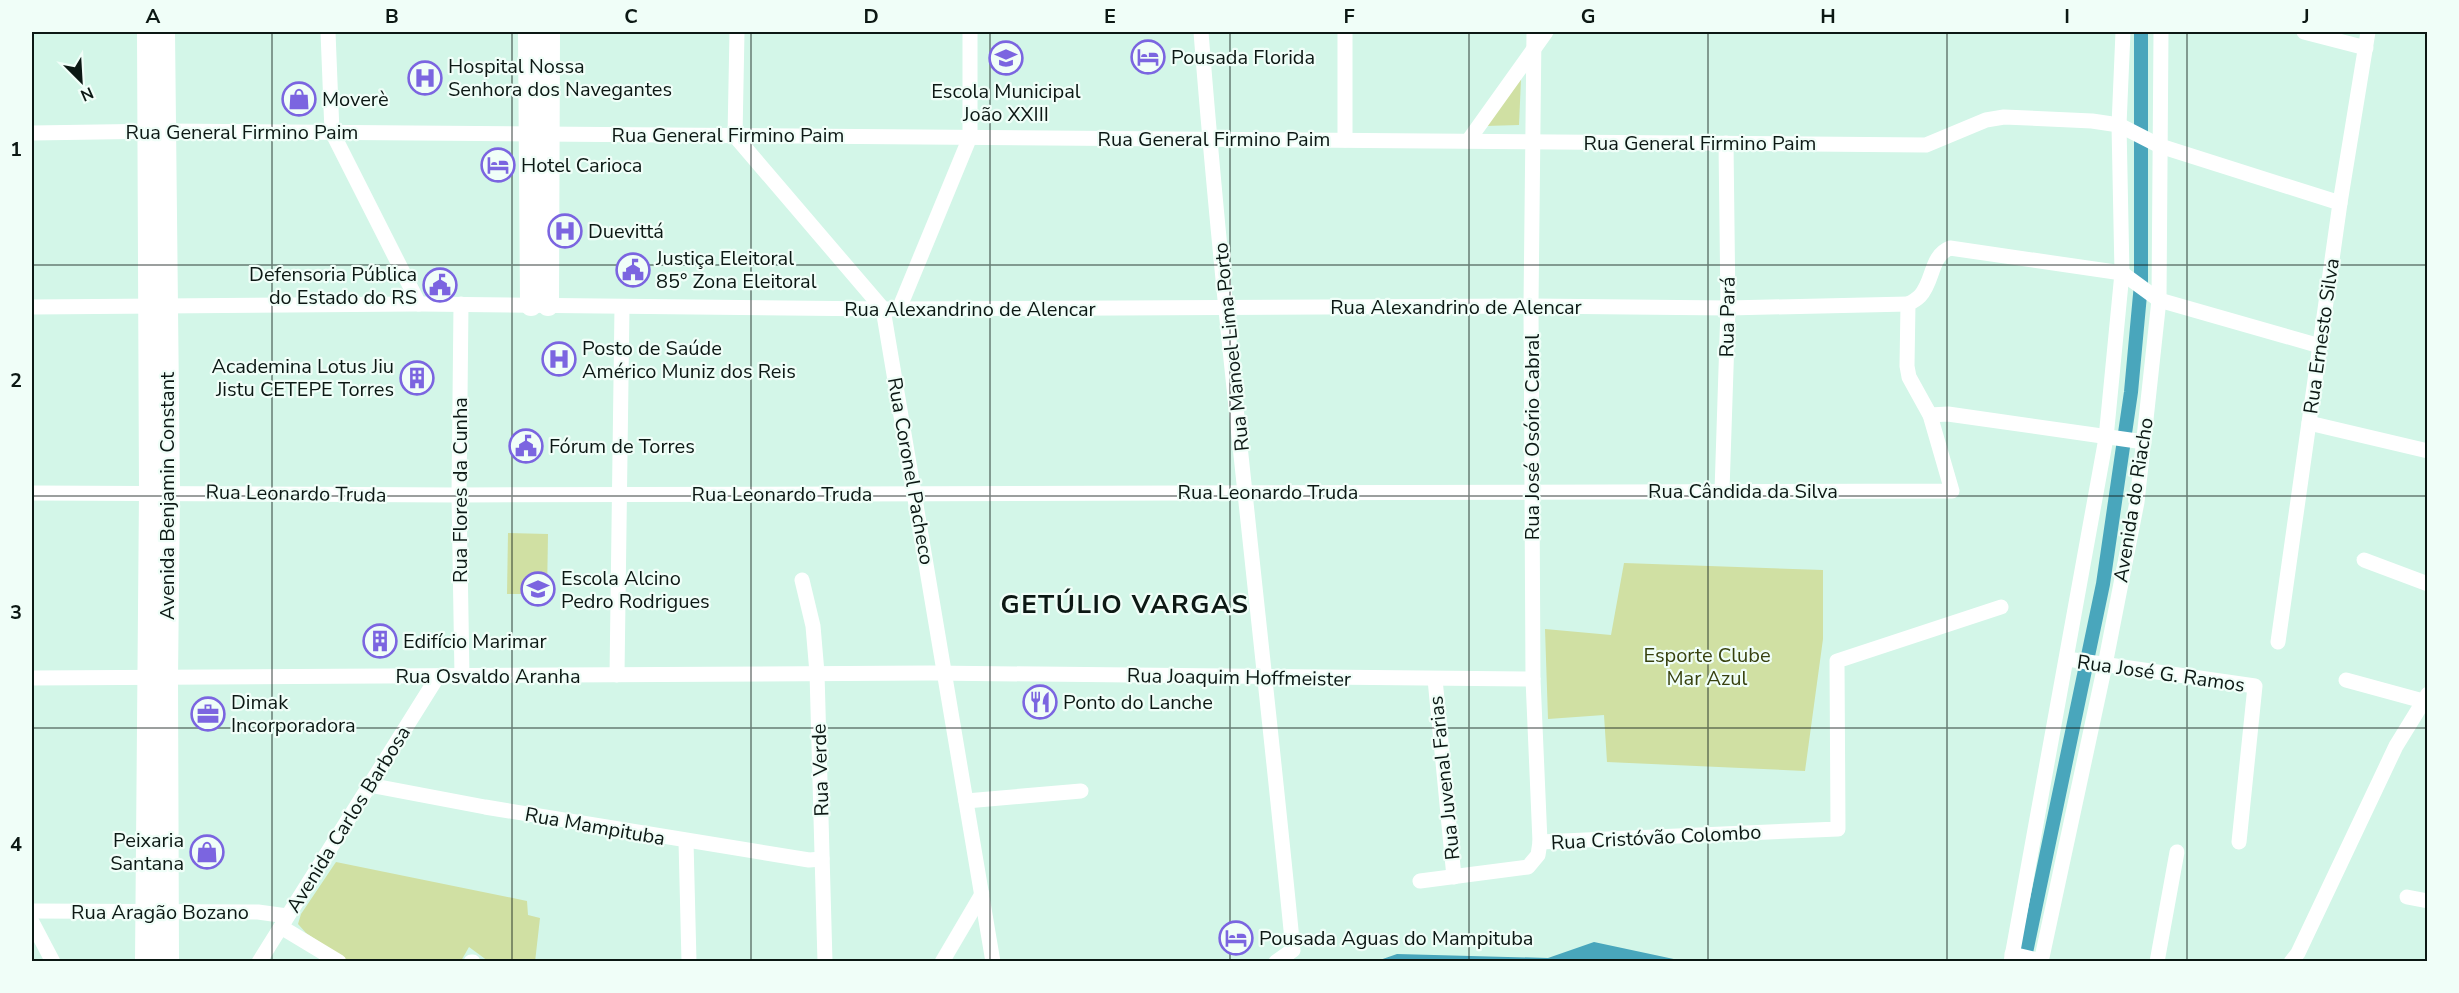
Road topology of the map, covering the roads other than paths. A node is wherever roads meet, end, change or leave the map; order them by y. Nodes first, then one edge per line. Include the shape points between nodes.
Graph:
1 (148, 32) edge
2 (164, 32) edge
3 (328, 32) edge
4 (529, 32) edge
5 (549, 32) edge
6 (736, 32) edge
7 (970, 32) edge
8 (1201, 32) edge
9 (1345, 32) edge
10 (1534, 32) edge
11 (1546, 32) edge
12 (2123, 32) edge
13 (2161, 32) edge
14 (2304, 32) edge
15 (2368, 32) edge
16 (1534, 48) junction
17 (2366, 48) junction
18 (2125, 128) junction
19 (157, 131) junction
20 (332, 132) junction
21 (32, 133) edge
22 (539, 134) junction
23 (735, 136) junction
24 (970, 137) junction
25 (1210, 139) junction
26 (1345, 140) junction
27 (1468, 141) junction
28 (1533, 142) junction
29 (1726, 143) junction
30 (2156, 143) junction
31 (2340, 203) junction
32 (2122, 273) junction
33 (2159, 300) junction
34 (419, 303) junction
35 (460, 304) junction
36 (1908, 304) junction
37 (539, 305) junction
38 (1531, 306) junction
39 (32, 307) edge
40 (158, 307) junction
41 (622, 307) junction
42 (1728, 308) junction
43 (891, 309) junction
44 (1226, 309) junction
45 (2320, 346) junction
46 (1930, 415) junction
47 (2309, 423) junction
48 (2106, 438) junction
49 (2144, 442) junction
50 (2427, 451) edge
51 (1533, 490) junction
52 (1722, 491) junction
53 (159, 492) junction
54 (1246, 492) junction
55 (32, 493) edge
56 (619, 493) junction
57 (914, 494) junction
58 (459, 495) junction
59 (2364, 560) dead end
60 (802, 580) dead end
61 (2427, 584) edge
62 (2001, 607) dead end
63 (2278, 642) dead end
64 (2067, 659) junction
65 (2105, 665) junction
66 (817, 674) junction
67 (945, 674) junction
68 (616, 675) junction
69 (438, 676) junction
70 (462, 676) junction
71 (1266, 677) junction
72 (32, 678) edge
73 (158, 678) junction
74 (1434, 679) junction
75 (1533, 679) junction
76 (2346, 680) dead end
77 (2425, 698) edge
78 (369, 785) junction
79 (1081, 791) dead end
80 (966, 801) junction
81 (686, 841) junction
82 (2239, 842) dead end
83 (1540, 843) junction
84 (2177, 852) dead end
85 (822, 859) junction
86 (1454, 877) junction
87 (1420, 881) dead end
88 (982, 894) junction
89 (2407, 897) dead end
90 (2427, 901) edge
91 (32, 911) edge
92 (156, 911) junction
93 (284, 921) junction
94 (32, 922) edge
95 (2012, 958) edge
96 (2041, 961) edge
97 (53, 962) edge
98 (147, 962) edge
99 (168, 962) edge
100 (259, 962) edge
101 (339, 962) edge
102 (689, 962) edge
103 (825, 962) edge
104 (942, 962) edge
105 (993, 962) edge
106 (1276, 962) edge
107 (2157, 962) edge
108 (2291, 962) edge

1 - 19 main road, Avenida Benjamin Constant
2 - 19 main road, Avenida Benjamin Constant
3 - 20 street
4 - 22 main road
5 - 22 main road
6 - 23 street
7 - 24 street
8 - 25 street, Rua Manoel Lima Porto
9 - 26 street
10 - 16 street, Rua José Osório Cabral
11 - 16 street
12 - 18 street, Avenida do Riacho
13 - 30 street, Avenida do Riacho
14 - 17 street
15 - 17 street, Rua Ernesto Silva
16 - 27 street
16 - 28 street, Rua José Osório Cabral
17 - 31 street, Rua Ernesto Silva
18 - 29 street, Rua General Firmino Paim via 2092,121 2004,117 1986,120 1926,145
18 - 30 street, Rua General Firmino Paim
18 - 32 street, Avenida do Riacho
19 - 20 street, Rua General Firmino Paim
19 - 21 street, Rua General Firmino Paim
19 - 40 main road, Avenida Benjamin Constant
20 - 22 street, Rua General Firmino Paim
20 - 34 street
22 - 23 street, Rua General Firmino Paim
22 - 37 main road
23 - 24 street, Rua General Firmino Paim
23 - 43 street
24 - 25 street, Rua General Firmino Paim
24 - 43 street
25 - 26 street, Rua General Firmino Paim
25 - 44 street, Rua Manoel Lima Porto
26 - 27 street, Rua General Firmino Paim
27 - 28 street, Rua General Firmino Paim
28 - 29 street, Rua General Firmino Paim
28 - 38 street, Rua José Osório Cabral
29 - 42 street, Rua Pará
30 - 31 street, Rua General Firmino Paim
30 - 33 street, Avenida do Riacho
31 - 45 street, Rua Ernesto Silva
32 - 33 street
32 - 36 street via 1950,248 1941,251 1927,286 1920,297
32 - 48 street, Avenida do Riacho
33 - 45 street
33 - 49 street, Avenida do Riacho
34 - 35 street, Rua Alexandrino de Alencar
34 - 40 street, Rua Alexandrino de Alencar
35 - 37 street, Rua Alexandrino de Alencar
35 - 58 street, Rua Flores da Cunha
36 - 42 street, Rua Alexandrino de Alencar
36 - 46 street via 1909,377
37 - 41 street, Rua Alexandrino de Alencar
38 - 42 street, Rua Alexandrino de Alencar
38 - 44 street, Rua Alexandrino de Alencar
38 - 51 street, Rua José Osório Cabral
39 - 40 street, Rua Alexandrino de Alencar
40 - 53 main road, Avenida Benjamin Constant
41 - 43 street, Rua Alexandrino de Alencar
41 - 56 street
42 - 52 street, Rua Pará
43 - 44 street, Rua Alexandrino de Alencar
43 - 57 street, Rua Coronel Pacheco
44 - 54 street, Rua Manoel Lima Porto
45 - 47 street, Rua Ernesto Silva
46 - 48 street via 1948,414
46 - 52 street, Rua Cândida da Silva via 1952,491
47 - 50 street
47 - 63 street, Rua Ernesto Silva
48 - 49 street
48 - 64 street, Avenida do Riacho
49 - 65 street, Avenida do Riacho via 2137,502
51 - 52 street, Rua Cândida da Silva
51 - 54 street, Rua Leonardo Truda
51 - 75 street, Rua José Osório Cabral
53 - 55 street, Rua Leonardo Truda
53 - 58 street, Rua Leonardo Truda
53 - 73 main road, Avenida Benjamin Constant
54 - 57 street, Rua Leonardo Truda
54 - 71 street, Rua Manoel Lima Porto
56 - 57 street, Rua Leonardo Truda
56 - 58 street, Rua Leonardo Truda
56 - 68 street
57 - 67 street, Rua Coronel Pacheco
58 - 70 street, Rua Flores da Cunha
59 - 61 street
60 - 66 street, Rua Verde via 813,626
62 - 83 street, Rua Cristóvão Colombo via 1837,661 1838,829
64 - 65 street, Rua José G. Ramos
64 - 95 street, Avenida do Riacho
65 - 82 street, Rua José G. Ramos via 2255,686
65 - 96 street, Avenida do Riacho
66 - 67 street, Rua Osvaldo Aranha
66 - 68 street, Rua Osvaldo Aranha
66 - 85 street, Rua Verde
67 - 71 street, Rua Joaquim Hoffmeister
67 - 80 street, Rua Coronel Pacheco
68 - 70 street, Rua Osvaldo Aranha
69 - 70 street, Rua Osvaldo Aranha
69 - 73 street, Rua Osvaldo Aranha
69 - 78 street, Avenida Carlos Barbosa
71 - 74 street, Rua Joaquim Hoffmeister
71 - 106 street, Rua Manoel Lima Porto via 1293,950
72 - 73 street, Rua Osvaldo Aranha
73 - 92 main road, Avenida Benjamin Constant
74 - 75 street, Rua Joaquim Hoffmeister
74 - 86 street, Rua Juvenal Farias
75 - 83 street, Rua José Osório Cabral
76 - 77 street
77 - 108 street via 2396,746
78 - 81 street, Rua Mampituba
78 - 93 street, Avenida Carlos Barbosa
79 - 80 street
80 - 88 street, Rua Coronel Pacheco
81 - 85 street, Rua Mampituba
81 - 102 street
83 - 86 street, Rua Cristóvão Colombo via 1538,855 1528,867
84 - 107 street
85 - 103 street, Rua Verde
86 - 87 street, Rua Cristóvão Colombo
88 - 104 street
88 - 105 street, Rua Coronel Pacheco
89 - 90 street
91 - 92 street, Rua Aragão Bozano
92 - 93 street, Rua Aragão Bozano via 258,912
92 - 98 main road, Avenida Benjamin Constant
92 - 99 main road, Avenida Benjamin Constant
93 - 100 street, Avenida Carlos Barbosa
93 - 101 street, Rua Aragão Bozano
94 - 97 street
95 - 96 street

